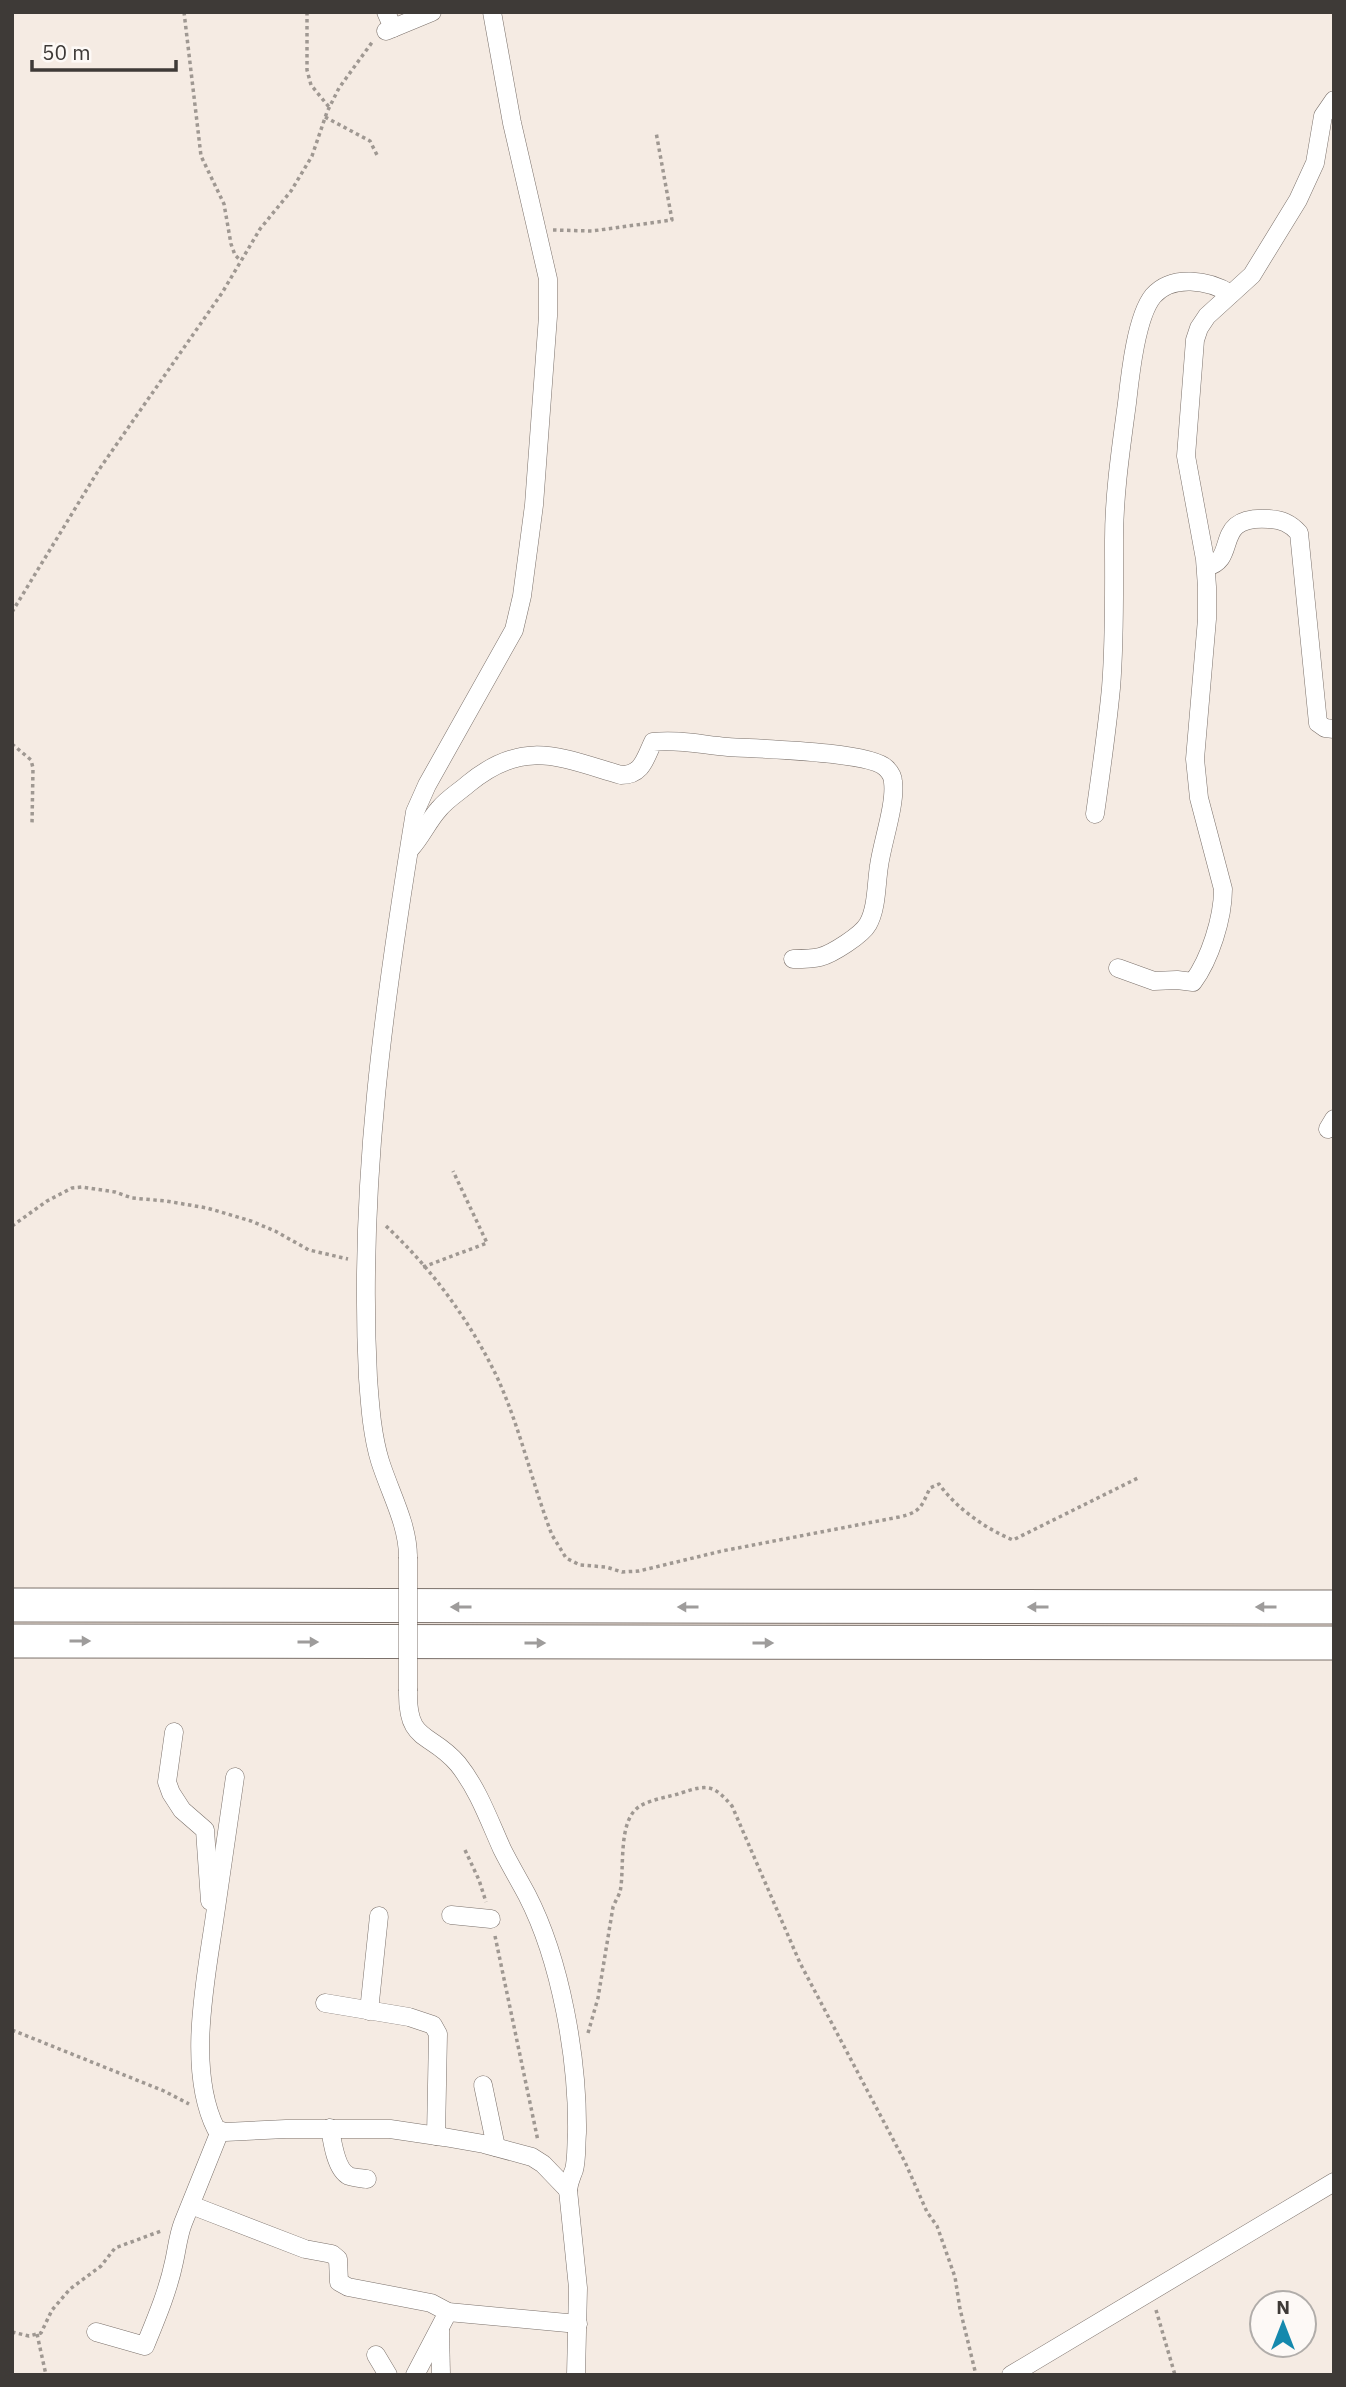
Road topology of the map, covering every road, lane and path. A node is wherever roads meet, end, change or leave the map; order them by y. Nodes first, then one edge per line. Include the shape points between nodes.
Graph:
1 (184, 12) edge
2 (307, 12) edge
3 (432, 12) edge
4 (492, 12) edge
5 (388, 24) edge
6 (1334, 100) edge
7 (329, 107) junction
8 (325, 117) junction
9 (656, 132) dead end
10 (377, 155) dead end
11 (537, 230) junction
12 (241, 261) junction
13 (1231, 294) junction
14 (1206, 567) junction
15 (12, 612) edge
16 (1334, 729) edge
17 (12, 744) edge
18 (1095, 814) dead end
19 (32, 824) dead end
20 (409, 851) junction
21 (793, 959) dead end
22 (1118, 968) dead end
23 (453, 1171) dead end
24 (367, 1208) junction
25 (12, 1226) edge
26 (366, 1267) junction
27 (423, 1267) junction
28 (1140, 1477) dead end
29 (12, 1605) edge
30 (1334, 1607) edge
31 (12, 1641) edge
32 (1334, 1643) edge
33 (174, 1732) dead end
34 (235, 1777) dead end
35 (465, 1850) dead end
36 (451, 1915) dead end
37 (379, 1916) dead end
38 (214, 1919) junction
39 (491, 1919) junction
40 (325, 2003) dead end
41 (369, 2011) junction
42 (12, 2029) edge
43 (571, 2058) junction
44 (483, 2085) dead end
45 (209, 2115) junction
46 (330, 2128) junction
47 (220, 2131) junction
48 (436, 2136) junction
49 (496, 2147) junction
50 (544, 2164) junction
51 (366, 2179) dead end
52 (1334, 2182) edge
53 (568, 2190) junction
54 (191, 2205) junction
55 (181, 2228) junction
56 (1151, 2291) junction
57 (444, 2319) junction
58 (578, 2324) junction
59 (12, 2332) edge
60 (96, 2332) dead end
61 (37, 2334) junction
62 (376, 2355) dead end
63 (46, 2375) edge
64 (388, 2375) edge
65 (415, 2375) edge
66 (442, 2375) edge
67 (576, 2375) edge
68 (976, 2375) edge
69 (1011, 2375) edge
70 (1175, 2375) edge

1 - 12 path via 201,156
2 - 7 path via 307,70
3 - 5 street
4 - 11 street
5 - 7 path via 351,69
6 - 13 street via 1323,116 1315,163 1303,192 1252,275
7 - 8 path
8 - 10 path via 370,141
8 - 12 path via 307,165
9 - 11 path via 671,220 592,231
11 - 20 street via 549,296 534,505 518,616 415,812
12 - 15 path via 98,471
13 - 14 street via 1199,328 1195,340 1187,465
13 - 18 street via 1203,284 1168,284 1151,299 1140,327 1120,448 1111,689
14 - 16 street via 1218,561 1234,528 1245,519 1280,520 1299,533 1318,723
14 - 22 street via 1207,619 1195,759 1199,798 1222,878 1223,899 1215,932 1193,982 1154,981
17 - 19 path via 31,760
20 - 21 street via 453,796 478,776 527,754 621,775 639,770 653,743 667,741 811,752 884,766 892,776 893,790 869,924 831,953
20 - 24 street via 376,1086
23 - 27 path via 487,1243
24 - 26 street
24 - 27 path
25 - 26 path via 55,1196 82,1187 207,1208 275,1231 309,1250
26 - 43 street, bridge via 372,1427 405,1528 408,1558 410,1719 471,1782 528,1896 560,1990
27 - 28 path via 451,1298 498,1378 552,1535 566,1558 580,1565 639,1571 899,1517 919,1510 930,1488 939,1484 951,1501 1013,1540
30 -> 29 highway
31 -> 32 highway
33 - 38 street via 167,1782 176,1802 205,1830
34 - 38 street
35 - 39 path
36 - 39 street
37 - 41 street
38 - 45 street via 201,2014 201,2064
39 - 50 path
40 - 41 street
41 - 48 street via 433,2025 438,2034
42 - 45 path via 164,2091
43 - 53 street via 577,2131
43 - 68 path via 582,2053 598,1998 632,1813 692,1789 719,1791 732,1806 800,1963 937,2226 955,2277
44 - 49 street
45 - 47 street
46 - 47 street
46 - 48 street via 390,2129
46 - 51 street via 344,2172
47 - 54 street
48 - 49 street
49 - 50 street
50 - 53 street
52 - 56 street
53 - 58 street
54 - 55 street
54 - 57 street via 304,2249 332,2254 338,2259 339,2283 431,2303
55 - 60 street via 159,2313 145,2346
55 - 61 path via 159,2231 115,2248 101,2266 70,2290
56 - 69 street
56 - 70 path
57 - 58 street
57 - 65 street
57 - 66 street
58 - 67 street
59 - 61 path
61 - 63 path
62 - 64 street

